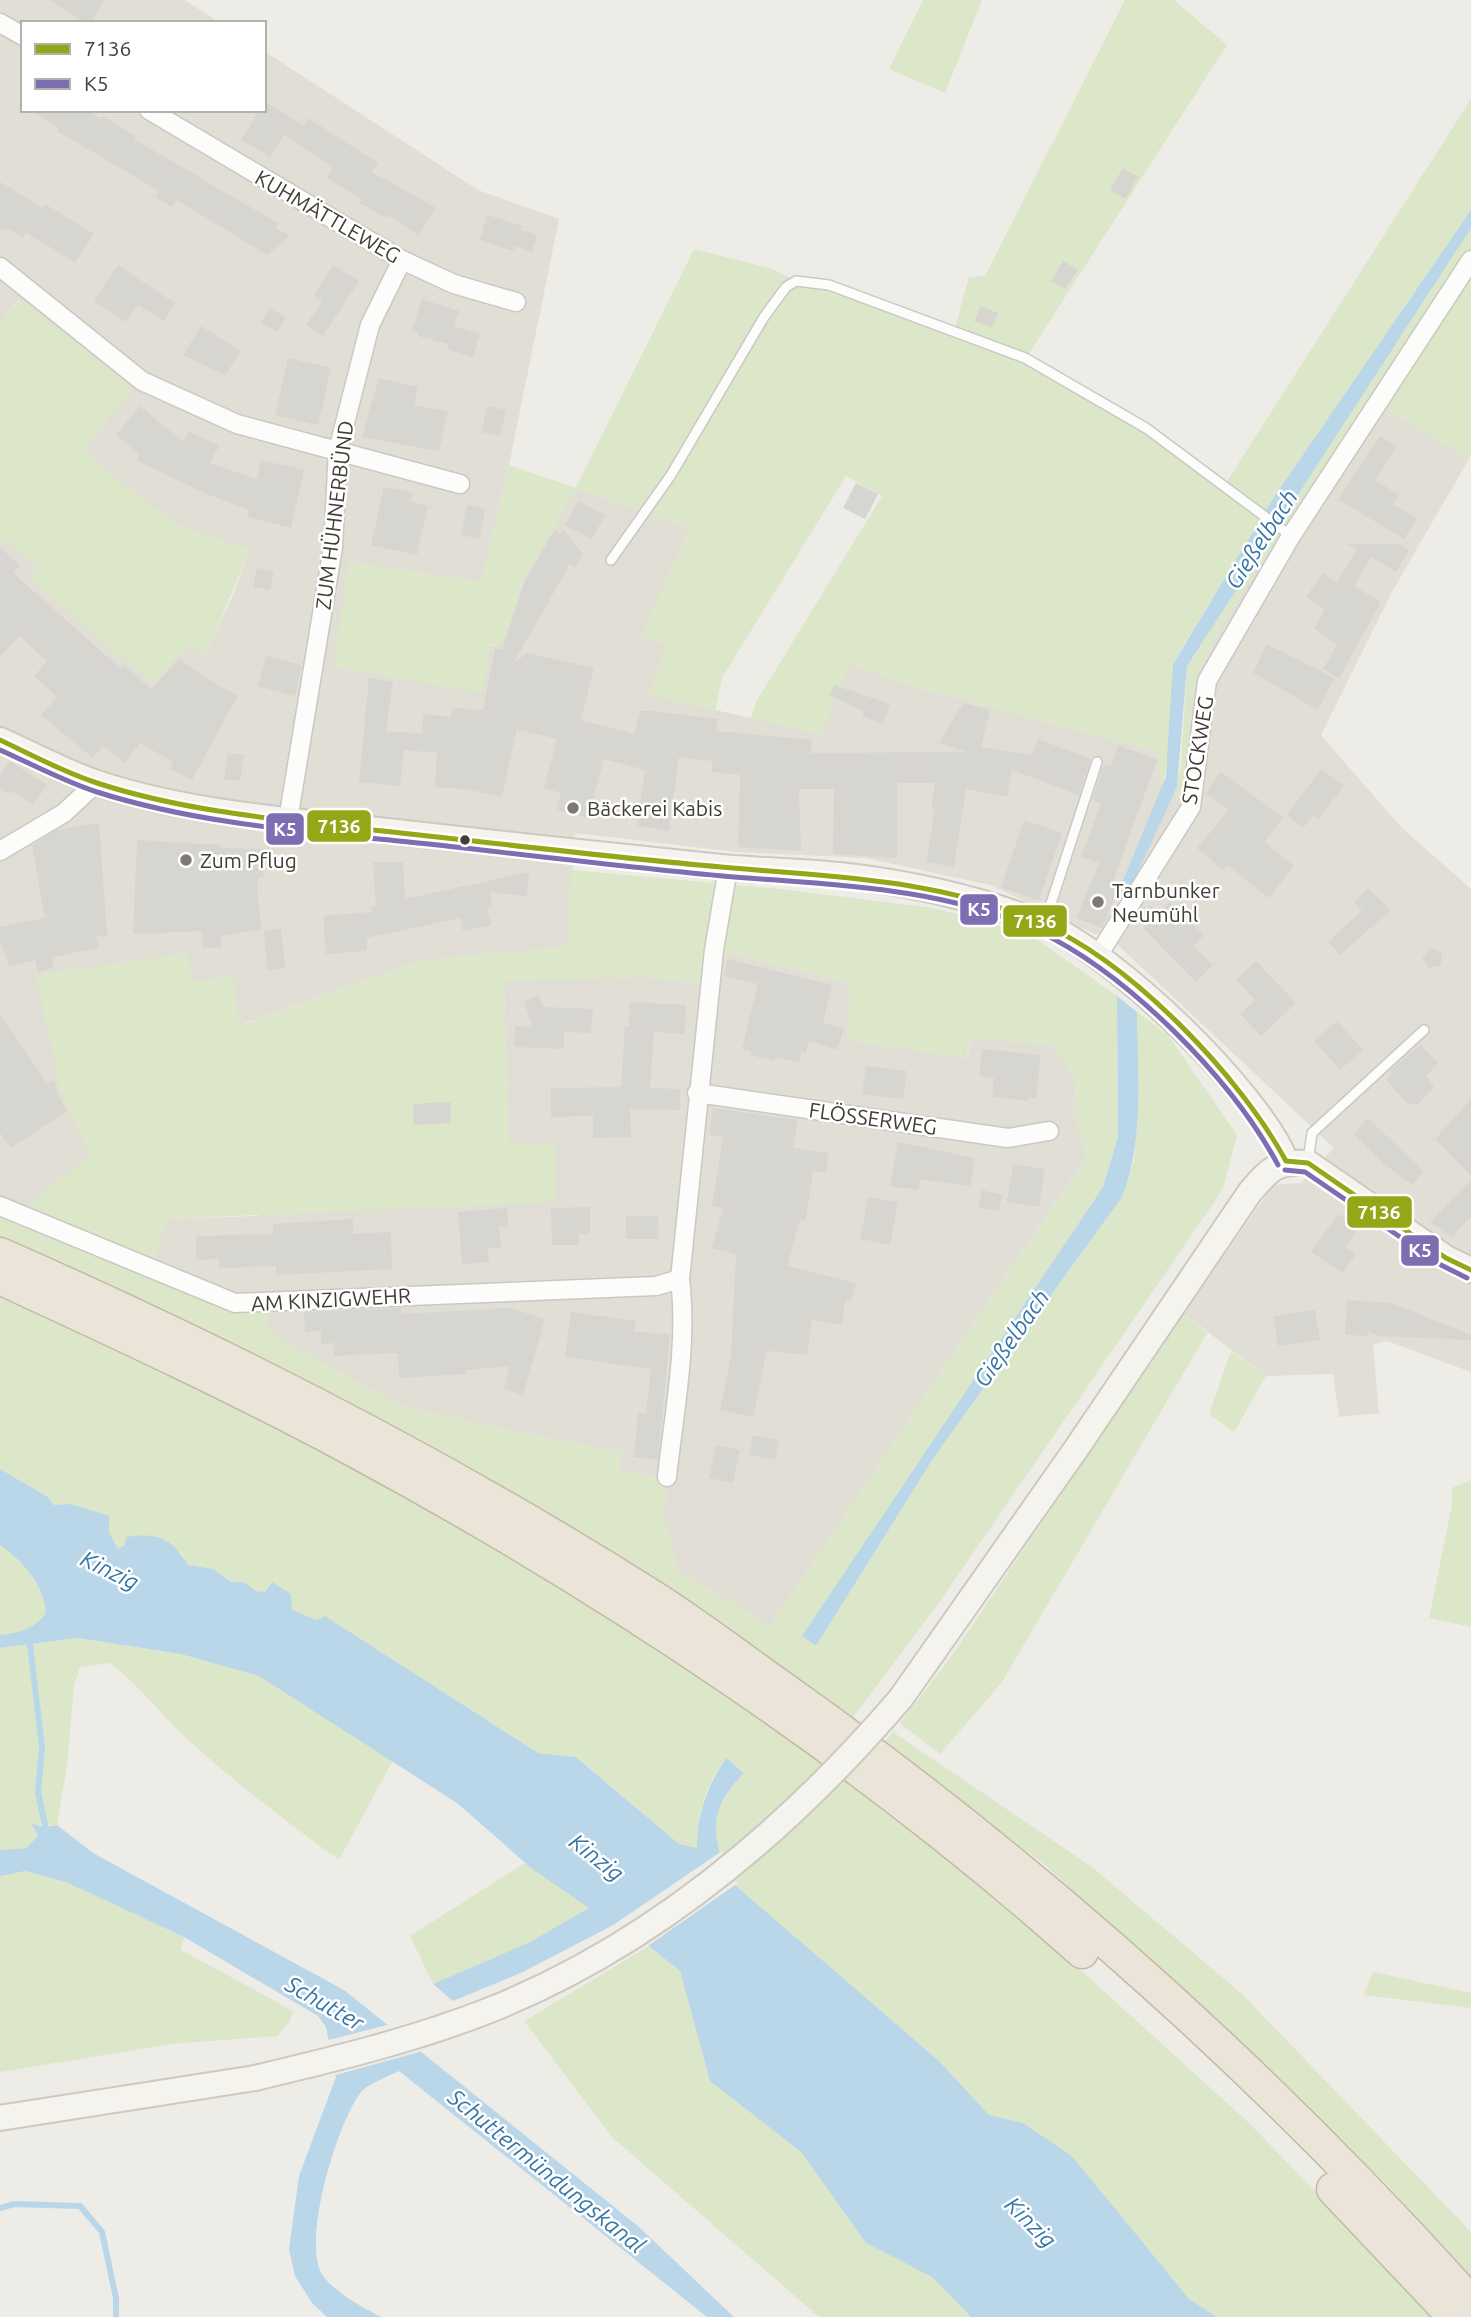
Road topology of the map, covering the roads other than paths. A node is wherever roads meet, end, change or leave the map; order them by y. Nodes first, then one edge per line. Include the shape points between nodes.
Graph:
1 (0, 23) edge
2 (21, 35) edge
3 (152, 112) edge
4 (402, 260) junction
5 (1471, 260) edge
6 (0, 267) edge
7 (516, 302) dead end
8 (338, 450) junction
9 (460, 484) dead end
10 (1286, 532) junction
11 (611, 560) dead end
12 (0, 740) edge
13 (1097, 762) dead end
14 (96, 783) junction
15 (288, 820) junction
16 (0, 850) edge
17 (728, 868) junction
18 (1045, 924) junction
19 (1099, 954) junction
20 (1424, 1030) dead end
21 (697, 1093) junction
22 (1049, 1131) dead end
23 (1297, 1162) junction
24 (0, 1206) edge
25 (0, 1254) edge
26 (1471, 1270) edge
27 (0, 1278) edge
28 (680, 1279) junction
29 (667, 1477) dead end
30 (0, 2118) edge
31 (1471, 2302) edge
32 (1454, 2317) edge

1 - 2 street
3 - 4 street, KUHMÄTTLEWEG
4 - 7 street, KUHMÄTTLEWEG via 454,284
4 - 8 street, ZUM HÜHNERBÜND via 370,325
5 - 10 street, STOCKWEG
6 - 8 street via 142,381 237,424
8 - 9 street
8 - 15 street, ZUM HÜHNERBÜND via 333,547
10 - 11 lane via 1146,428 1025,358 829,285 796,281 764,317 671,475
10 - 19 street, STOCKWEG via 1207,681 1191,807
12 - 14 street
13 - 18 lane
14 - 15 street via 176,803
14 - 16 street via 64,813
15 - 17 street
17 - 18 street via 855,877 928,890
17 - 21 street
18 - 19 street
19 - 23 street via 1184,1029
20 - 23 lane via 1312,1133
21 - 22 street, FLÖSSERWEG via 1008,1138
21 - 28 street
23 - 26 street
23 - 30 street, bridge via 1269,1170 1250,1192 901,1698 802,1806 680,1904 588,1964 440,2028 255,2078
24 - 28 street, AM KINZIGWEHR via 235,1303 656,1286
25 - 31 highway via 251,1370 500,1505 658,1600 872,1751 1035,1880 1275,2098
27 - 32 highway via 232,1388 488,1527 647,1625 862,1772 1027,1902 1243,2098
28 - 29 street via 682,1350

